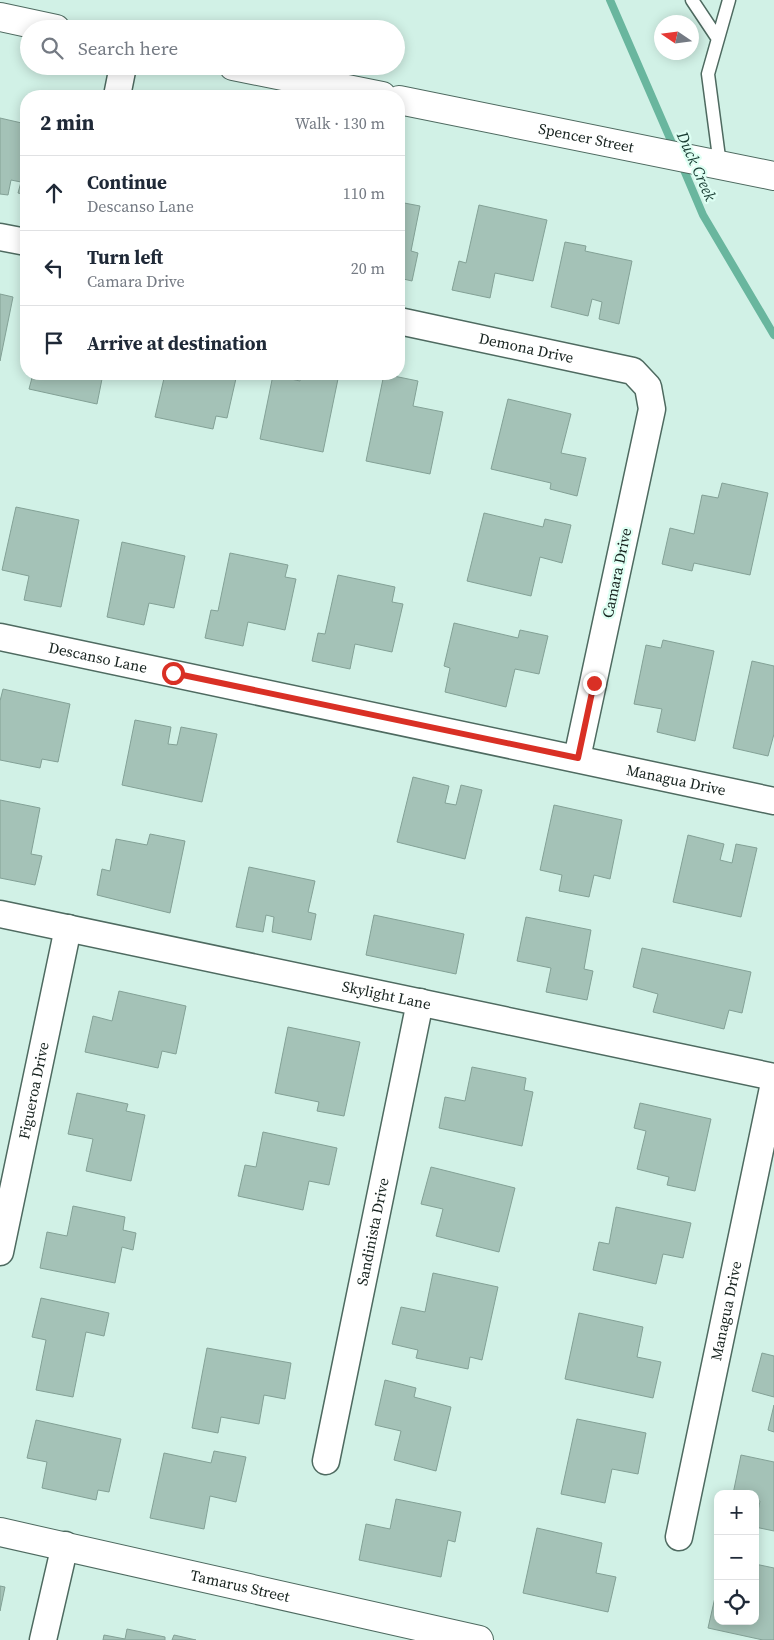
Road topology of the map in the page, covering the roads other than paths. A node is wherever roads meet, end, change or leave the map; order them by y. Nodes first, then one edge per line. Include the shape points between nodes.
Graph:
1 (692, 0) edge
2 (729, 0) edge
3 (0, 18) edge
4 (20, 22) edge
5 (718, 39) junction
6 (121, 75) edge
7 (278, 75) edge
8 (118, 90) edge
9 (352, 90) edge
10 (405, 101) edge
11 (720, 165) junction
12 (773, 176) edge
13 (0, 237) edge
14 (20, 241) edge
15 (405, 322) edge
16 (648, 386) joint
17 (0, 637) edge
18 (578, 758) junction
19 (774, 801) edge
20 (0, 914) edge
21 (68, 928) junction
22 (420, 1002) junction
23 (774, 1077) edge
24 (774, 1083) edge
25 (0, 1252) edge
26 (326, 1462) dead end
27 (0, 1532) edge
28 (679, 1537) dead end
29 (65, 1545) junction
30 (42, 1640) edge
31 (479, 1640) edge

1 - 5 lane
2 - 5 lane
3 - 4 street
5 - 11 lane via 708,74
6 - 8 street
7 - 9 street
10 - 11 street, Spencer Street
11 - 12 street, Spencer Street
13 - 14 street
15 - 16 street, Demona Drive via 633,371
16 - 18 street, Camara Drive via 652,409
17 - 18 street, Descanso Lane
18 - 19 street, Managua Drive
20 - 21 street, Skylight Lane
21 - 22 street, Skylight Lane
21 - 25 street, Figueroa Drive
22 - 23 street, Skylight Lane
22 - 26 street, Sandinista Drive
24 - 28 street, Managua Drive
27 - 29 street, Tamarus Street
29 - 30 street
29 - 31 street, Tamarus Street

